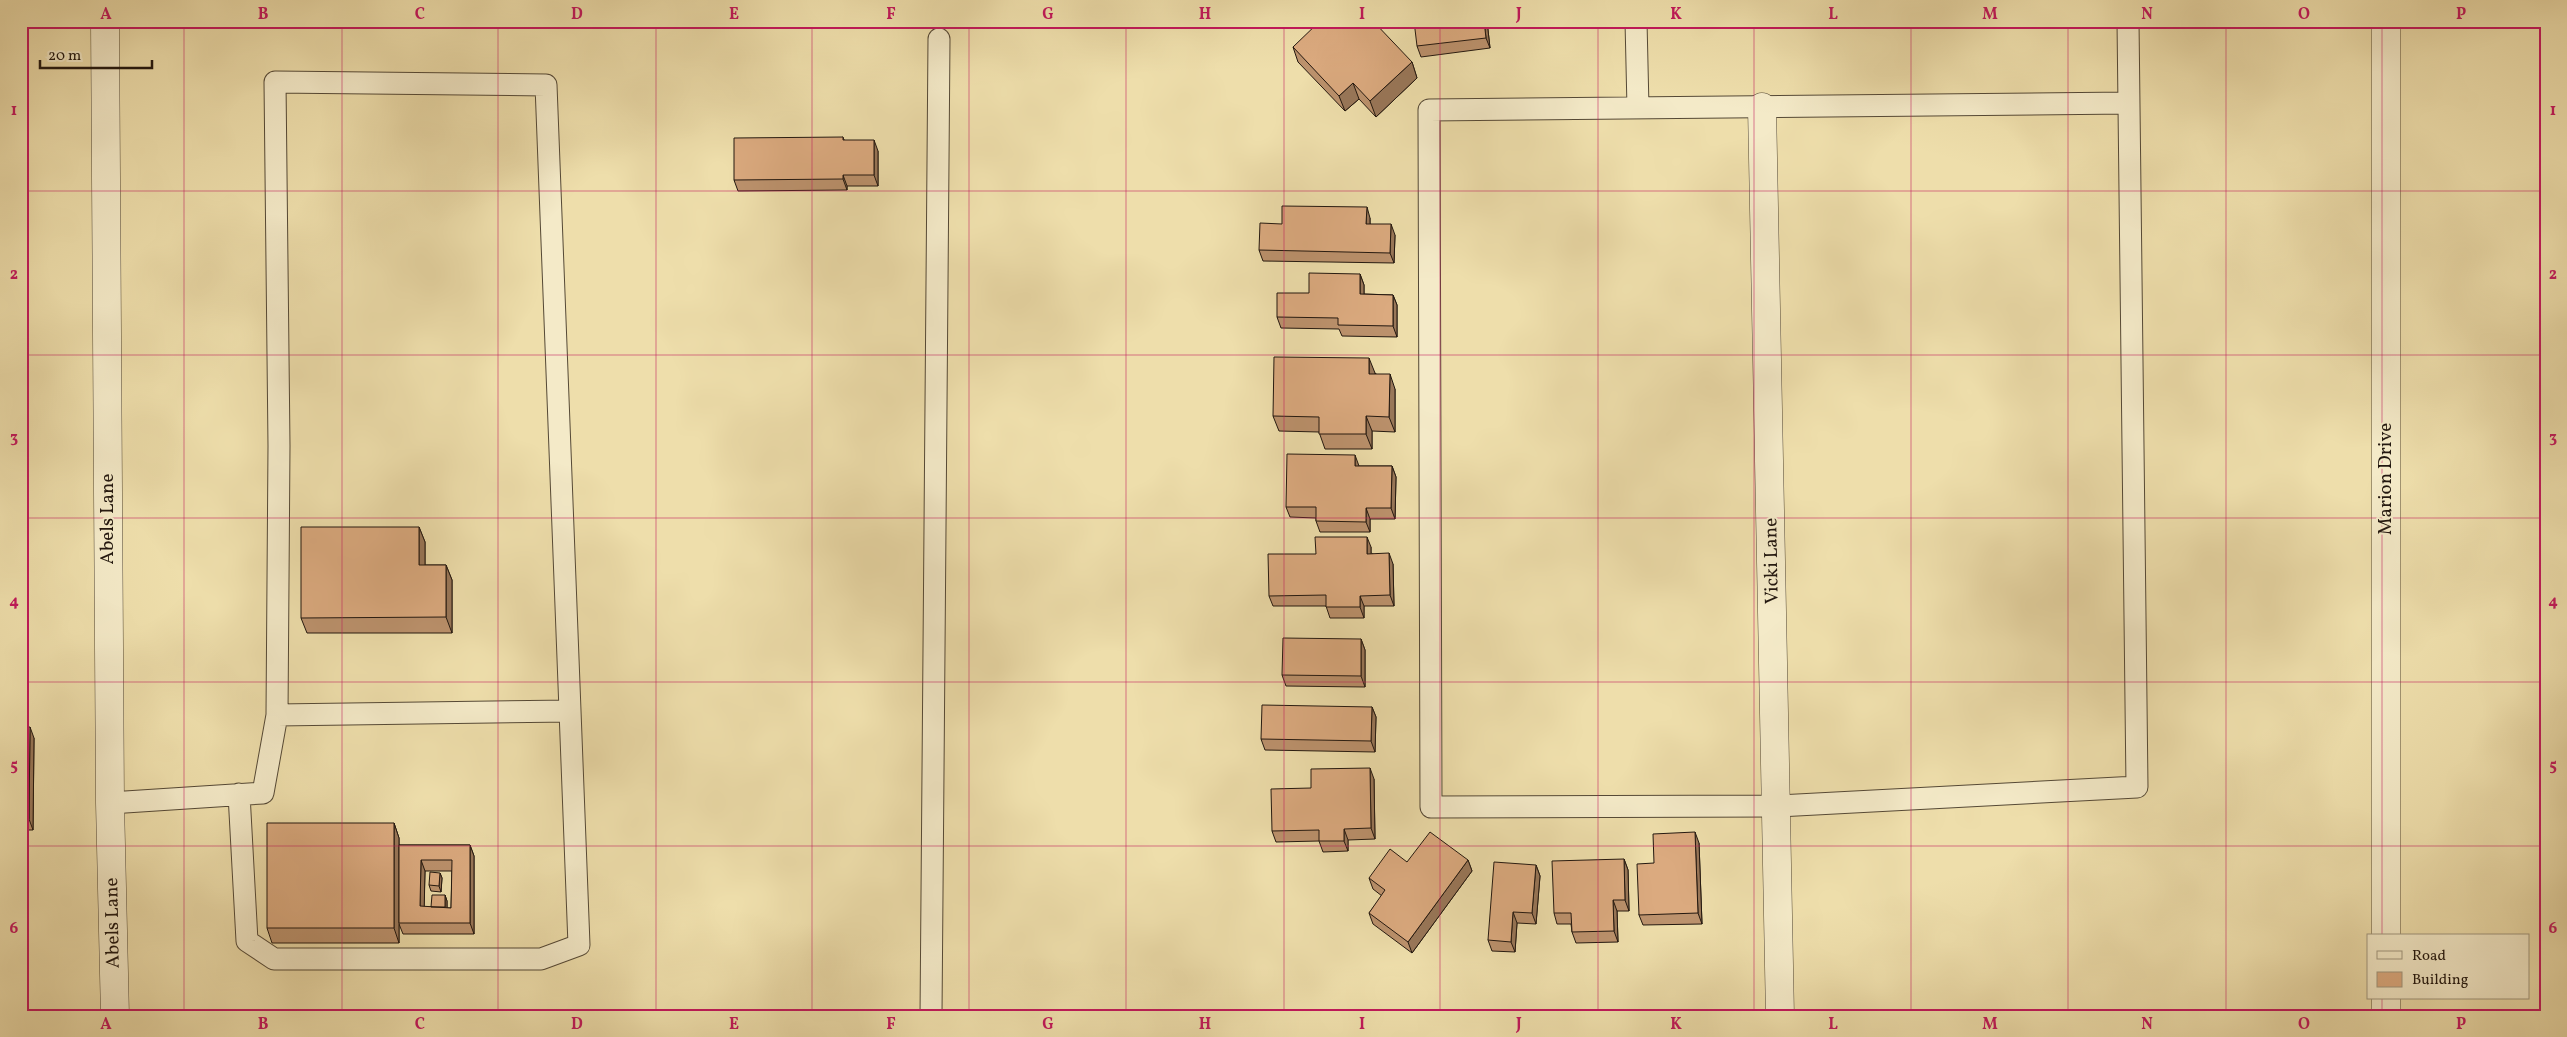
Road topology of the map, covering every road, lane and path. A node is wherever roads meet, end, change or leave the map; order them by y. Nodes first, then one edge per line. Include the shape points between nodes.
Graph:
1 (105, 21) edge
2 (1636, 21) edge
3 (2128, 21) edge
4 (2386, 21) edge
5 (939, 39) dead end
6 (2128, 103) junction
7 (1762, 107) junction
8 (1638, 108) junction
9 (570, 711) junction
10 (276, 715) junction
11 (239, 794) junction
12 (110, 803) junction
13 (1778, 806) junction
14 (2386, 934) edge
15 (2386, 1000) edge
16 (115, 1016) edge
17 (931, 1016) edge
18 (1780, 1016) edge
19 (2386, 1016) edge

1 - 12 street, Abels Lane
2 - 8 lane
3 - 6 lane
4 - 14 street, Marion Drive
5 - 17 lane
6 - 7 lane
6 - 13 lane via 2137,787
7 - 8 lane
7 - 13 street, Vicki Lane
8 - 13 lane via 1430,110 1431,807
9 - 10 lane
9 - 10 lane via 546,85 275,82 279,446
9 - 11 lane via 579,945 541,959 274,959 246,941
10 - 11 lane via 263,793
11 - 12 lane
12 - 16 street, Abels Lane
13 - 18 street, Vicki Lane
15 - 19 street

